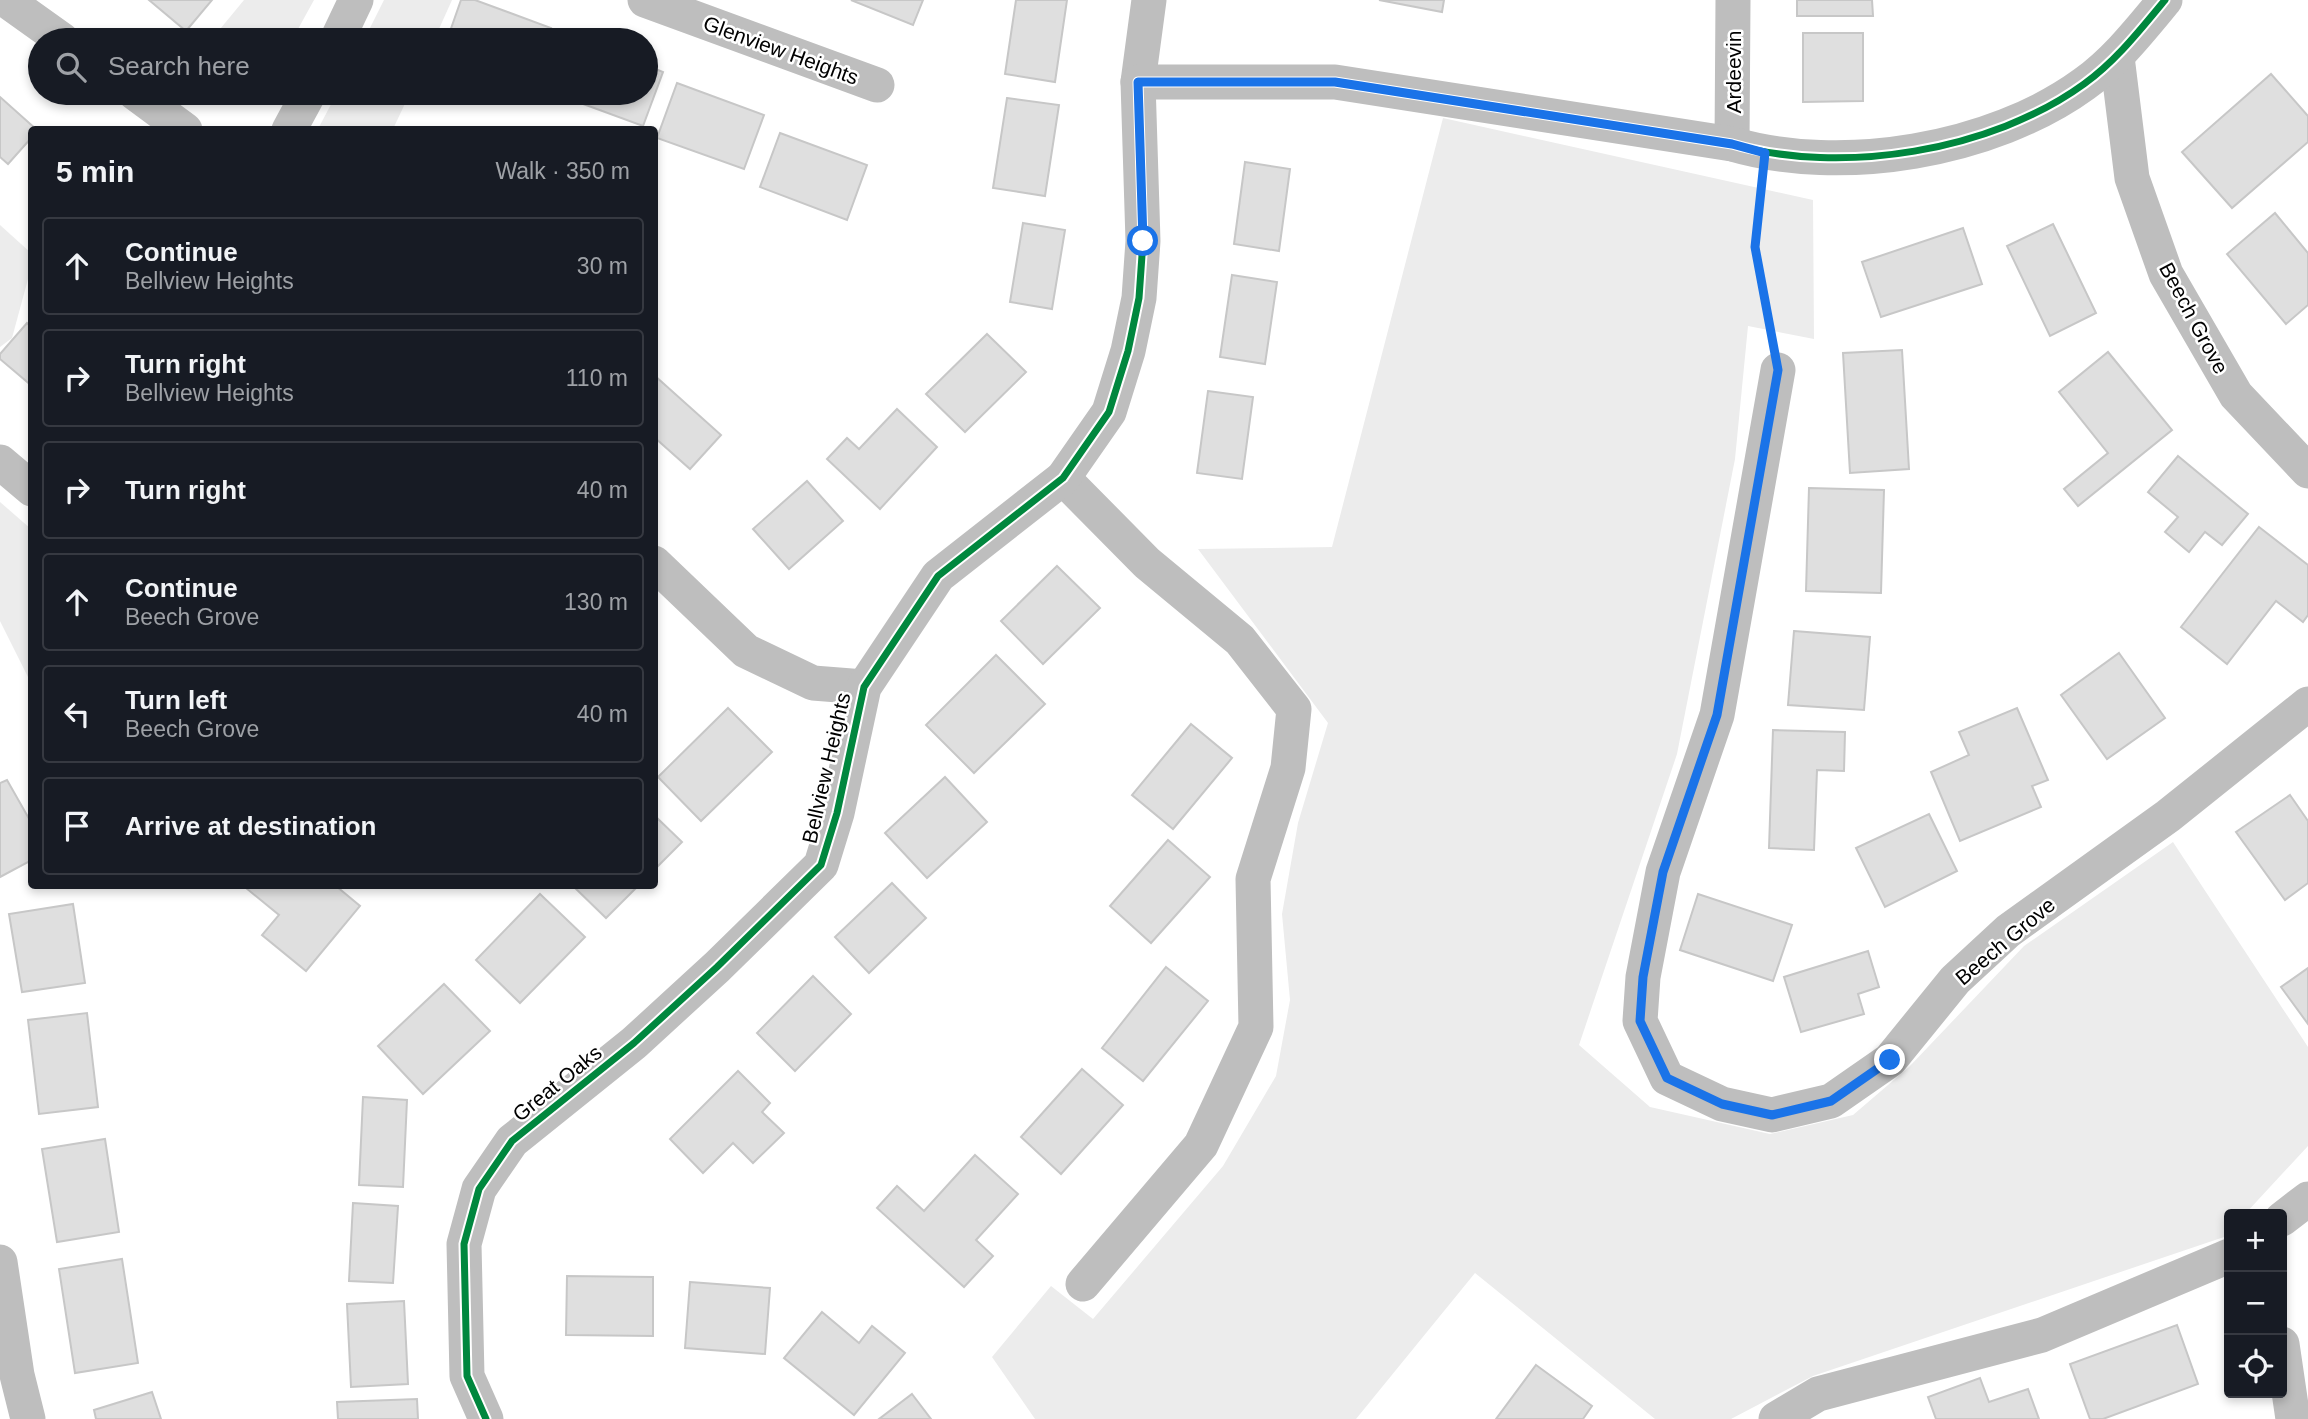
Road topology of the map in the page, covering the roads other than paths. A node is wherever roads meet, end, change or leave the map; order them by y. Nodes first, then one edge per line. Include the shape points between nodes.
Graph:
1 (6, 0) edge
2 (356, 0) edge
3 (645, 0) edge
4 (1149, 0) edge
5 (1733, 0) edge
6 (2165, 0) edge
7 (45, 28) edge
8 (343, 28) edge
9 (2117, 57) junction
10 (1138, 82) junction
11 (877, 85) dead end
12 (152, 105) edge
13 (303, 105) edge
14 (180, 126) edge
15 (291, 126) edge
16 (1749, 149) junction
17 (1778, 370) road end
18 (0, 462) edge
19 (2308, 471) edge
20 (1063, 478) junction
21 (28, 486) edge
22 (658, 567) edge
23 (863, 687) junction
24 (2308, 704) edge
25 (718, 967) joint
26 (2308, 1199) edge
27 (2287, 1215) edge
28 (2224, 1258) edge
29 (0, 1262) edge
30 (1083, 1284) dead end
31 (2287, 1375) edge
32 (28, 1419) edge
33 (485, 1419) edge
34 (1776, 1419) edge
35 (2294, 1419) edge

1 - 7 street
2 - 8 street
3 - 11 street, Glenview Heights
4 - 10 street, Bellview Heights
5 - 16 street, Ardeevin
6 - 9 street
9 - 16 street via 2083,85 2026,117 1961,142 1854,158
9 - 19 street, Beech Grove via 2132,178 2166,274 2236,395
10 - 16 street via 1335,82
10 - 20 street, Bellview Heights via 1143,241 1139,298 1109,412
12 - 14 street
13 - 15 street
17 - 24 street, Beech Grove via 1717,715 1663,872 1643,977 1640,1021 1667,1078 1722,1104 1772,1115 1831,1101 1890,1060 1955,980 2008,931 2168,816
18 - 21 street
20 - 23 street, Bellview Heights via 938,576
20 - 30 street via 1147,564 1240,640 1294,709 1288,768 1253,879 1256,1027 1201,1145
22 - 23 street via 746,651 813,683
23 - 25 street, Bellview Heights via 837,813 821,865
25 - 33 street, Great Oaks via 634,1043 512,1141 479,1189 464,1244 467,1376
26 - 27 street
28 - 34 street via 2042,1335 1818,1394
29 - 32 street
31 - 35 street

